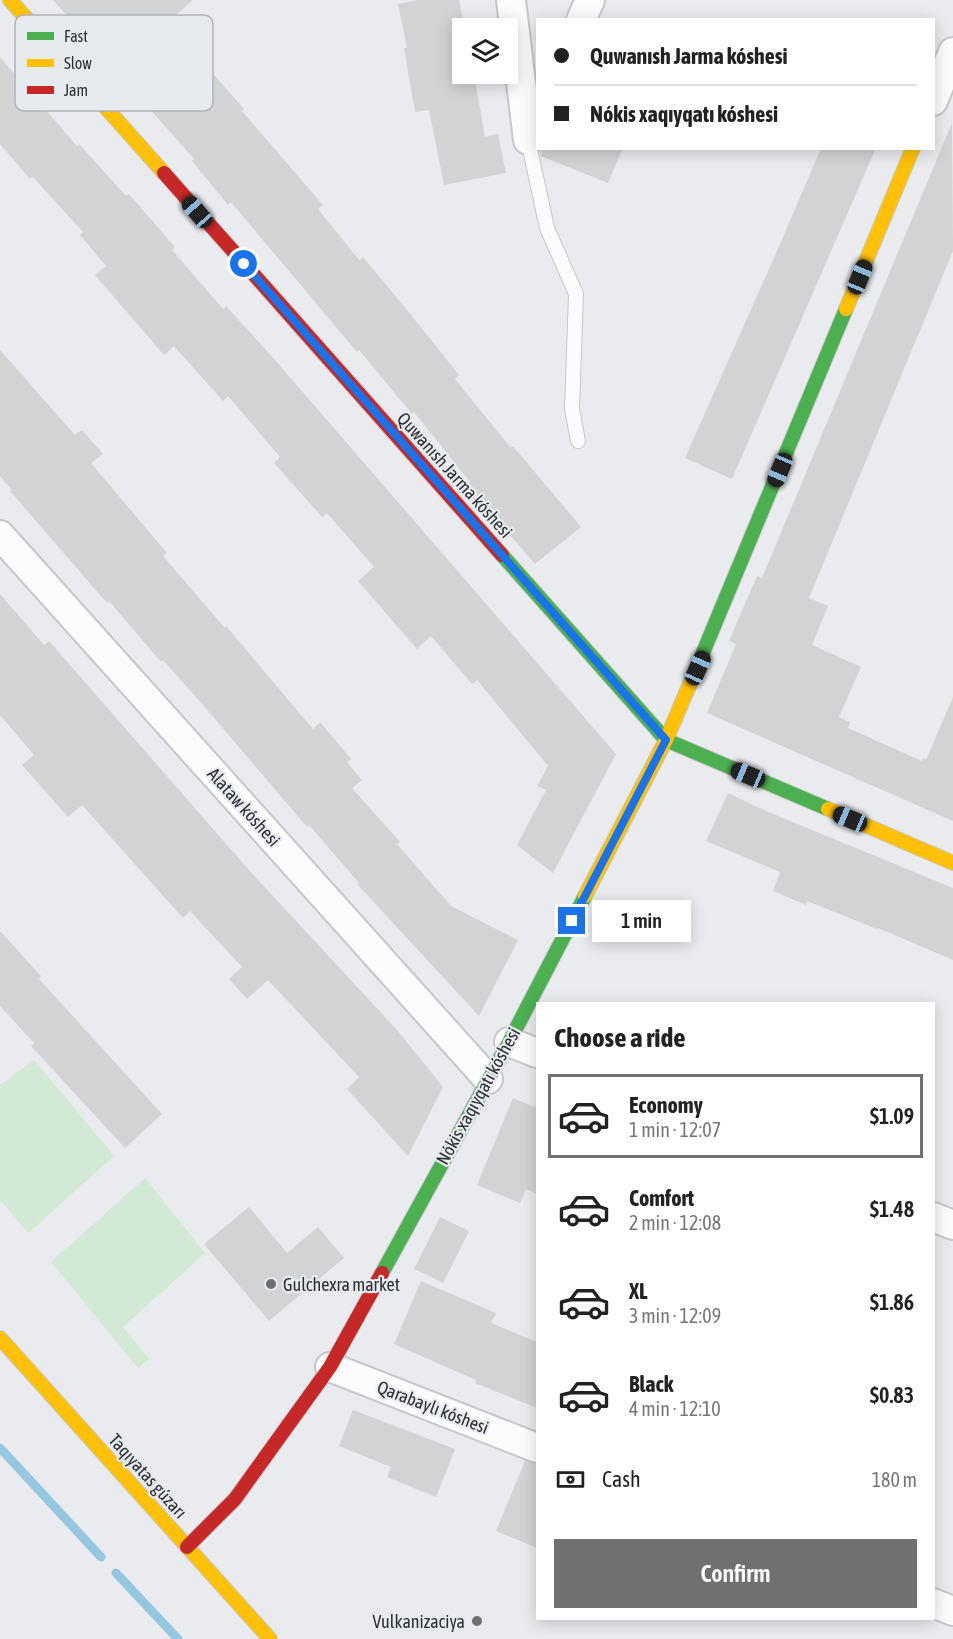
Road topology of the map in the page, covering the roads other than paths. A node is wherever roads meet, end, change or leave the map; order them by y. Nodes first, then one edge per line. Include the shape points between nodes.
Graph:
1 (9, 0) edge
2 (511, 0) edge
3 (590, 0) edge
4 (22, 15) edge
5 (583, 18) edge
6 (953, 52) edge
7 (935, 96) edge
8 (108, 111) edge
9 (533, 130) edge
10 (912, 150) edge
11 (578, 441) dead end
12 (0, 535) edge
13 (666, 740) junction
14 (953, 863) edge
15 (509, 1042) junction
16 (536, 1053) edge
17 (488, 1079) junction
18 (935, 1218) edge
19 (953, 1225) edge
20 (0, 1338) edge
21 (330, 1367) junction
22 (536, 1448) edge
23 (187, 1547) junction
24 (935, 1604) edge
25 (953, 1611) edge
26 (270, 1639) edge

1 - 4 main road, Quwanısh Jarma kóshesi
2 - 9 street
3 - 5 street
6 - 7 street
8 - 13 main road, Quwanısh Jarma kóshesi
9 - 11 lane via 547,228 576,294 572,410
10 - 13 main road, Nókis xaqıyqatı kóshesi
12 - 17 street, Alataw kóshesi
13 - 14 main road, Quwanısh Jarma kóshesi
13 - 15 main road, Nókis xaqıyqatı kóshesi
15 - 16 street
15 - 17 main road, Nókis xaqıyqatı kóshesi
17 - 21 main road, Nókis xaqıyqatı kóshesi
18 - 19 street
20 - 23 main road, Taqıyatas gúzarı
21 - 22 street, Qarabaylı kóshesi
21 - 23 main road, Nókis xaqıyqatı kóshesi via 235,1499
23 - 26 main road, Taqıyatas gúzarı
24 - 25 street

